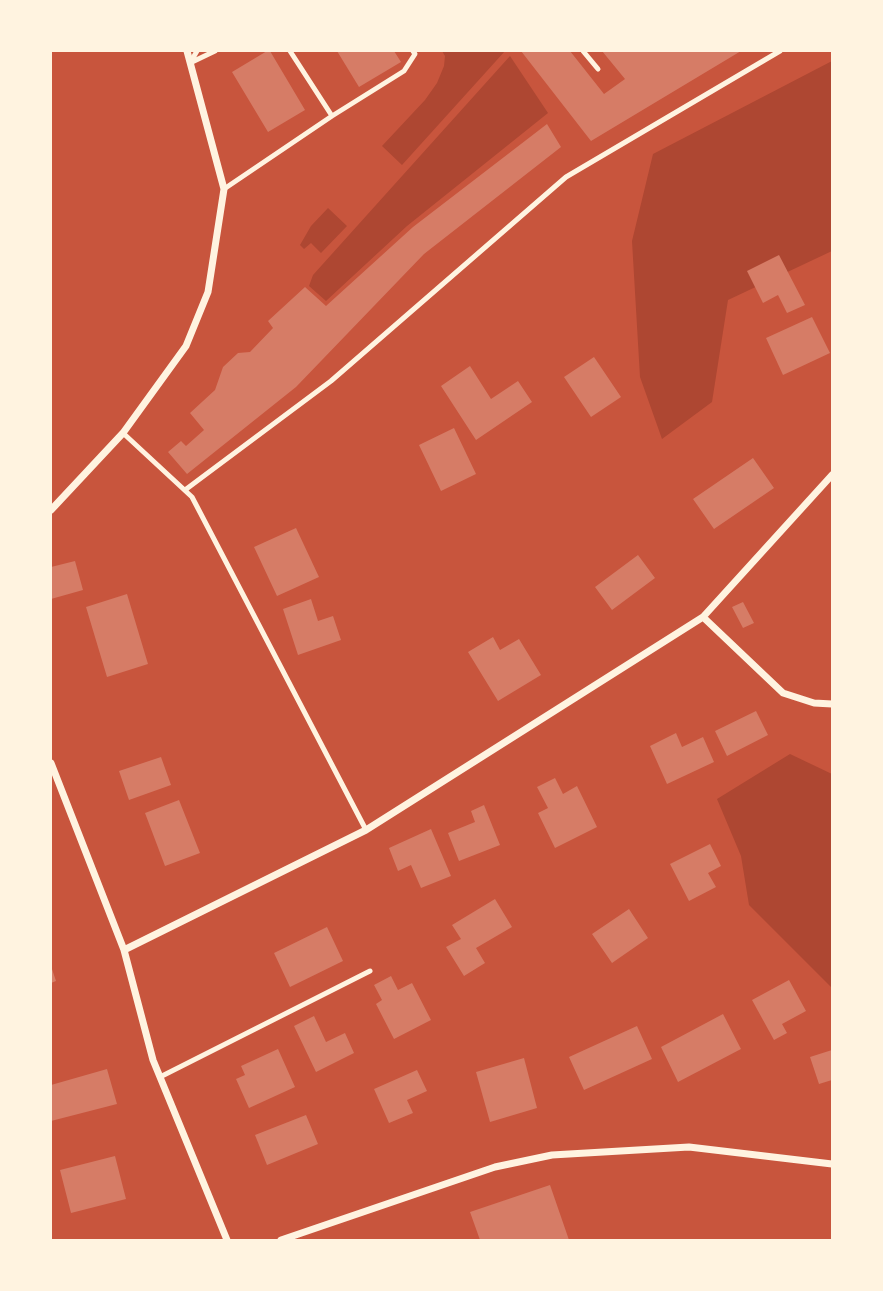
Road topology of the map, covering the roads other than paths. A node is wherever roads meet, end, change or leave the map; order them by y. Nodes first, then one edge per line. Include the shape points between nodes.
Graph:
1 (187, 51) edge
2 (197, 51) edge
3 (215, 51) edge
4 (290, 51) edge
5 (413, 51) edge
6 (583, 51) edge
7 (780, 51) edge
8 (190, 62) junction
9 (598, 69) dead end
10 (332, 116) junction
11 (225, 189) junction
12 (124, 433) junction
13 (832, 475) edge
14 (185, 490) junction
15 (51, 510) edge
16 (704, 617) junction
17 (832, 704) edge
18 (51, 763) edge
19 (366, 830) junction
20 (124, 950) junction
21 (370, 971) dead end
22 (160, 1077) junction
23 (832, 1164) edge
24 (227, 1240) edge
25 (281, 1240) edge

1 - 8 street
2 - 8 lane
3 - 8 lane
4 - 10 lane
5 - 10 lane via 404,71
6 - 9 lane
7 - 14 lane via 566,177 331,381
8 - 11 street
10 - 11 lane
11 - 12 street via 215,261 198,321 186,346
12 - 14 lane
12 - 15 street
13 - 16 street
14 - 19 lane
16 - 17 street via 783,693
16 - 19 street
18 - 20 street
19 - 20 street
20 - 22 street
21 - 22 lane
22 - 24 street
23 - 25 street via 689,1147 552,1154 495,1167

